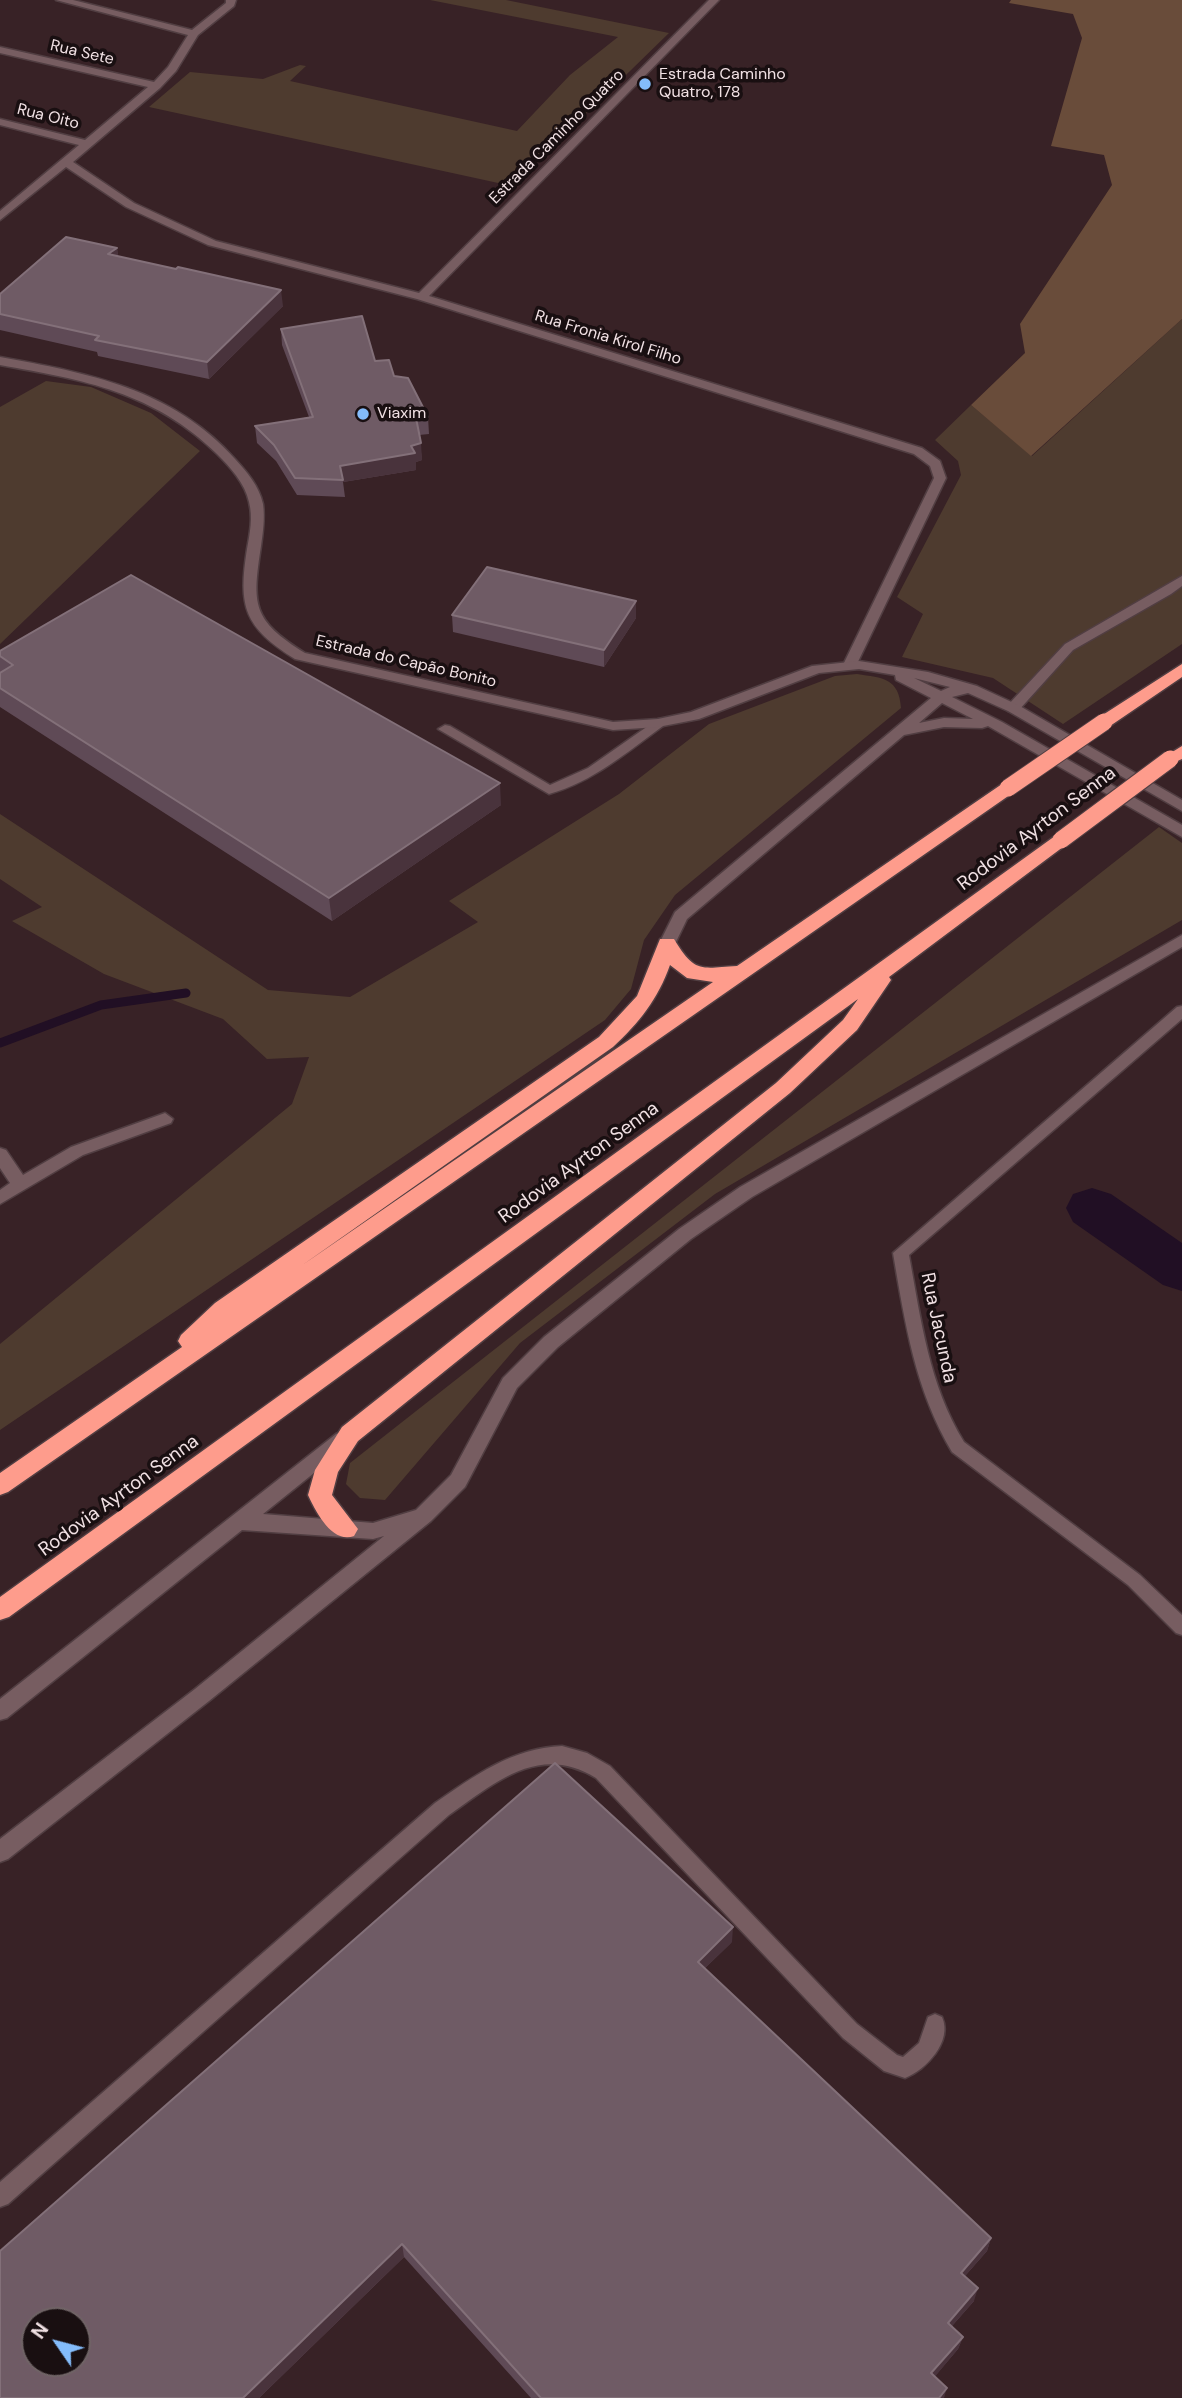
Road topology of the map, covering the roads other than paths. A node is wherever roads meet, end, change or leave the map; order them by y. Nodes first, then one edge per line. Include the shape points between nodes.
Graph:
1 (61, 0) edge
2 (231, 0) edge
3 (714, 0) edge
4 (194, 33) junction
5 (0, 50) edge
6 (156, 86) junction
7 (0, 122) edge
8 (89, 144) junction
9 (66, 162) junction
10 (0, 202) edge
11 (14, 206) junction
12 (0, 217) edge
13 (421, 297) junction
14 (0, 362) edge
15 (1182, 580) edge
16 (850, 665) junction
17 (1182, 669) edge
18 (891, 672) junction
19 (972, 689) junction
20 (939, 698) junction
21 (1013, 708) junction
22 (657, 723) junction
23 (997, 725) junction
24 (445, 729) dead end
25 (897, 734) junction
26 (1176, 755) edge
27 (1182, 806) edge
28 (1182, 832) edge
29 (1182, 940) edge
30 (667, 944) junction
31 (890, 966) junction
32 (744, 970) junction
33 (1182, 1011) edge
34 (165, 1119) dead end
35 (0, 1154) edge
36 (20, 1184) junction
37 (0, 1198) edge
38 (138, 1389) junction
39 (350, 1434) junction
40 (0, 1485) edge
41 (424, 1515) junction
42 (236, 1522) junction
43 (346, 1529) junction
44 (0, 1610) edge
45 (1182, 1626) edge
46 (0, 1711) edge
47 (3, 1849) edge
48 (935, 2024) dead end
49 (0, 2196) edge

1 - 4 street
2 - 4 street
3 - 13 street, Estrada Caminho Quatro
4 - 6 street
5 - 6 street, Rua Sete
6 - 8 street
7 - 8 street, Rua Oito
8 - 9 street
9 - 11 street
9 - 13 street, Rua Fronia Kirol Filho via 131,205 212,243
10 - 11 street
11 - 12 street
13 - 16 street, Rua Fronia Kirol Filho via 918,451 936,464 940,478
14 - 22 street, Estrada do Capão Bonito via 91,378 150,398 178,413 216,446 251,487 256,502 248,600 254,618 289,650 569,718 613,726
15 - 21 lane via 1069,647
16 - 18 street, Estrada do Capão Bonito
16 - 22 street, Estrada do Capão Bonito via 817,669 694,716
17 - 32 highway, bridge
18 - 19 street, Estrada do Capão Bonito via 928,676
18 - 20 street, Estrada do Capão Bonito
19 - 20 street
19 - 21 street, Estrada do Capão Bonito
20 - 23 street, Estrada do Capão Bonito
20 - 25 street
21 - 27 street, Estrada do Capão Bonito
22 - 24 lane via 574,780 550,790
23 - 25 street via 953,721 924,724
23 - 28 street, Estrada do Capão Bonito
25 - 30 street via 681,916
26 - 31 highway, Rodovia Ayrton Senna, bridge
29 - 41 street via 746,1192 685,1234 551,1342 510,1383 458,1481
30 - 32 highway via 674,961 685,970 722,976
30 - 38 highway via 653,987 637,1013 606,1042 223,1309
31 - 39 highway via 850,1025 783,1088
31 - 44 highway, Rodovia Ayrton Senna
32 - 38 highway
33 - 45 lane, Rua Jacunda via 901,1253 930,1394 958,1447 1134,1580
34 - 36 street via 78,1152
35 - 36 street
36 - 37 street
38 - 40 highway
39 - 42 street
39 - 43 highway via 327,1470 320,1495
41 - 43 street via 373,1531
41 - 47 street
42 - 43 street
42 - 46 street
48 - 49 lane via 923,2058 905,2068 891,2064 850,2031 603,1772 580,1759 556,1754 529,1758 486,1778 442,1809

